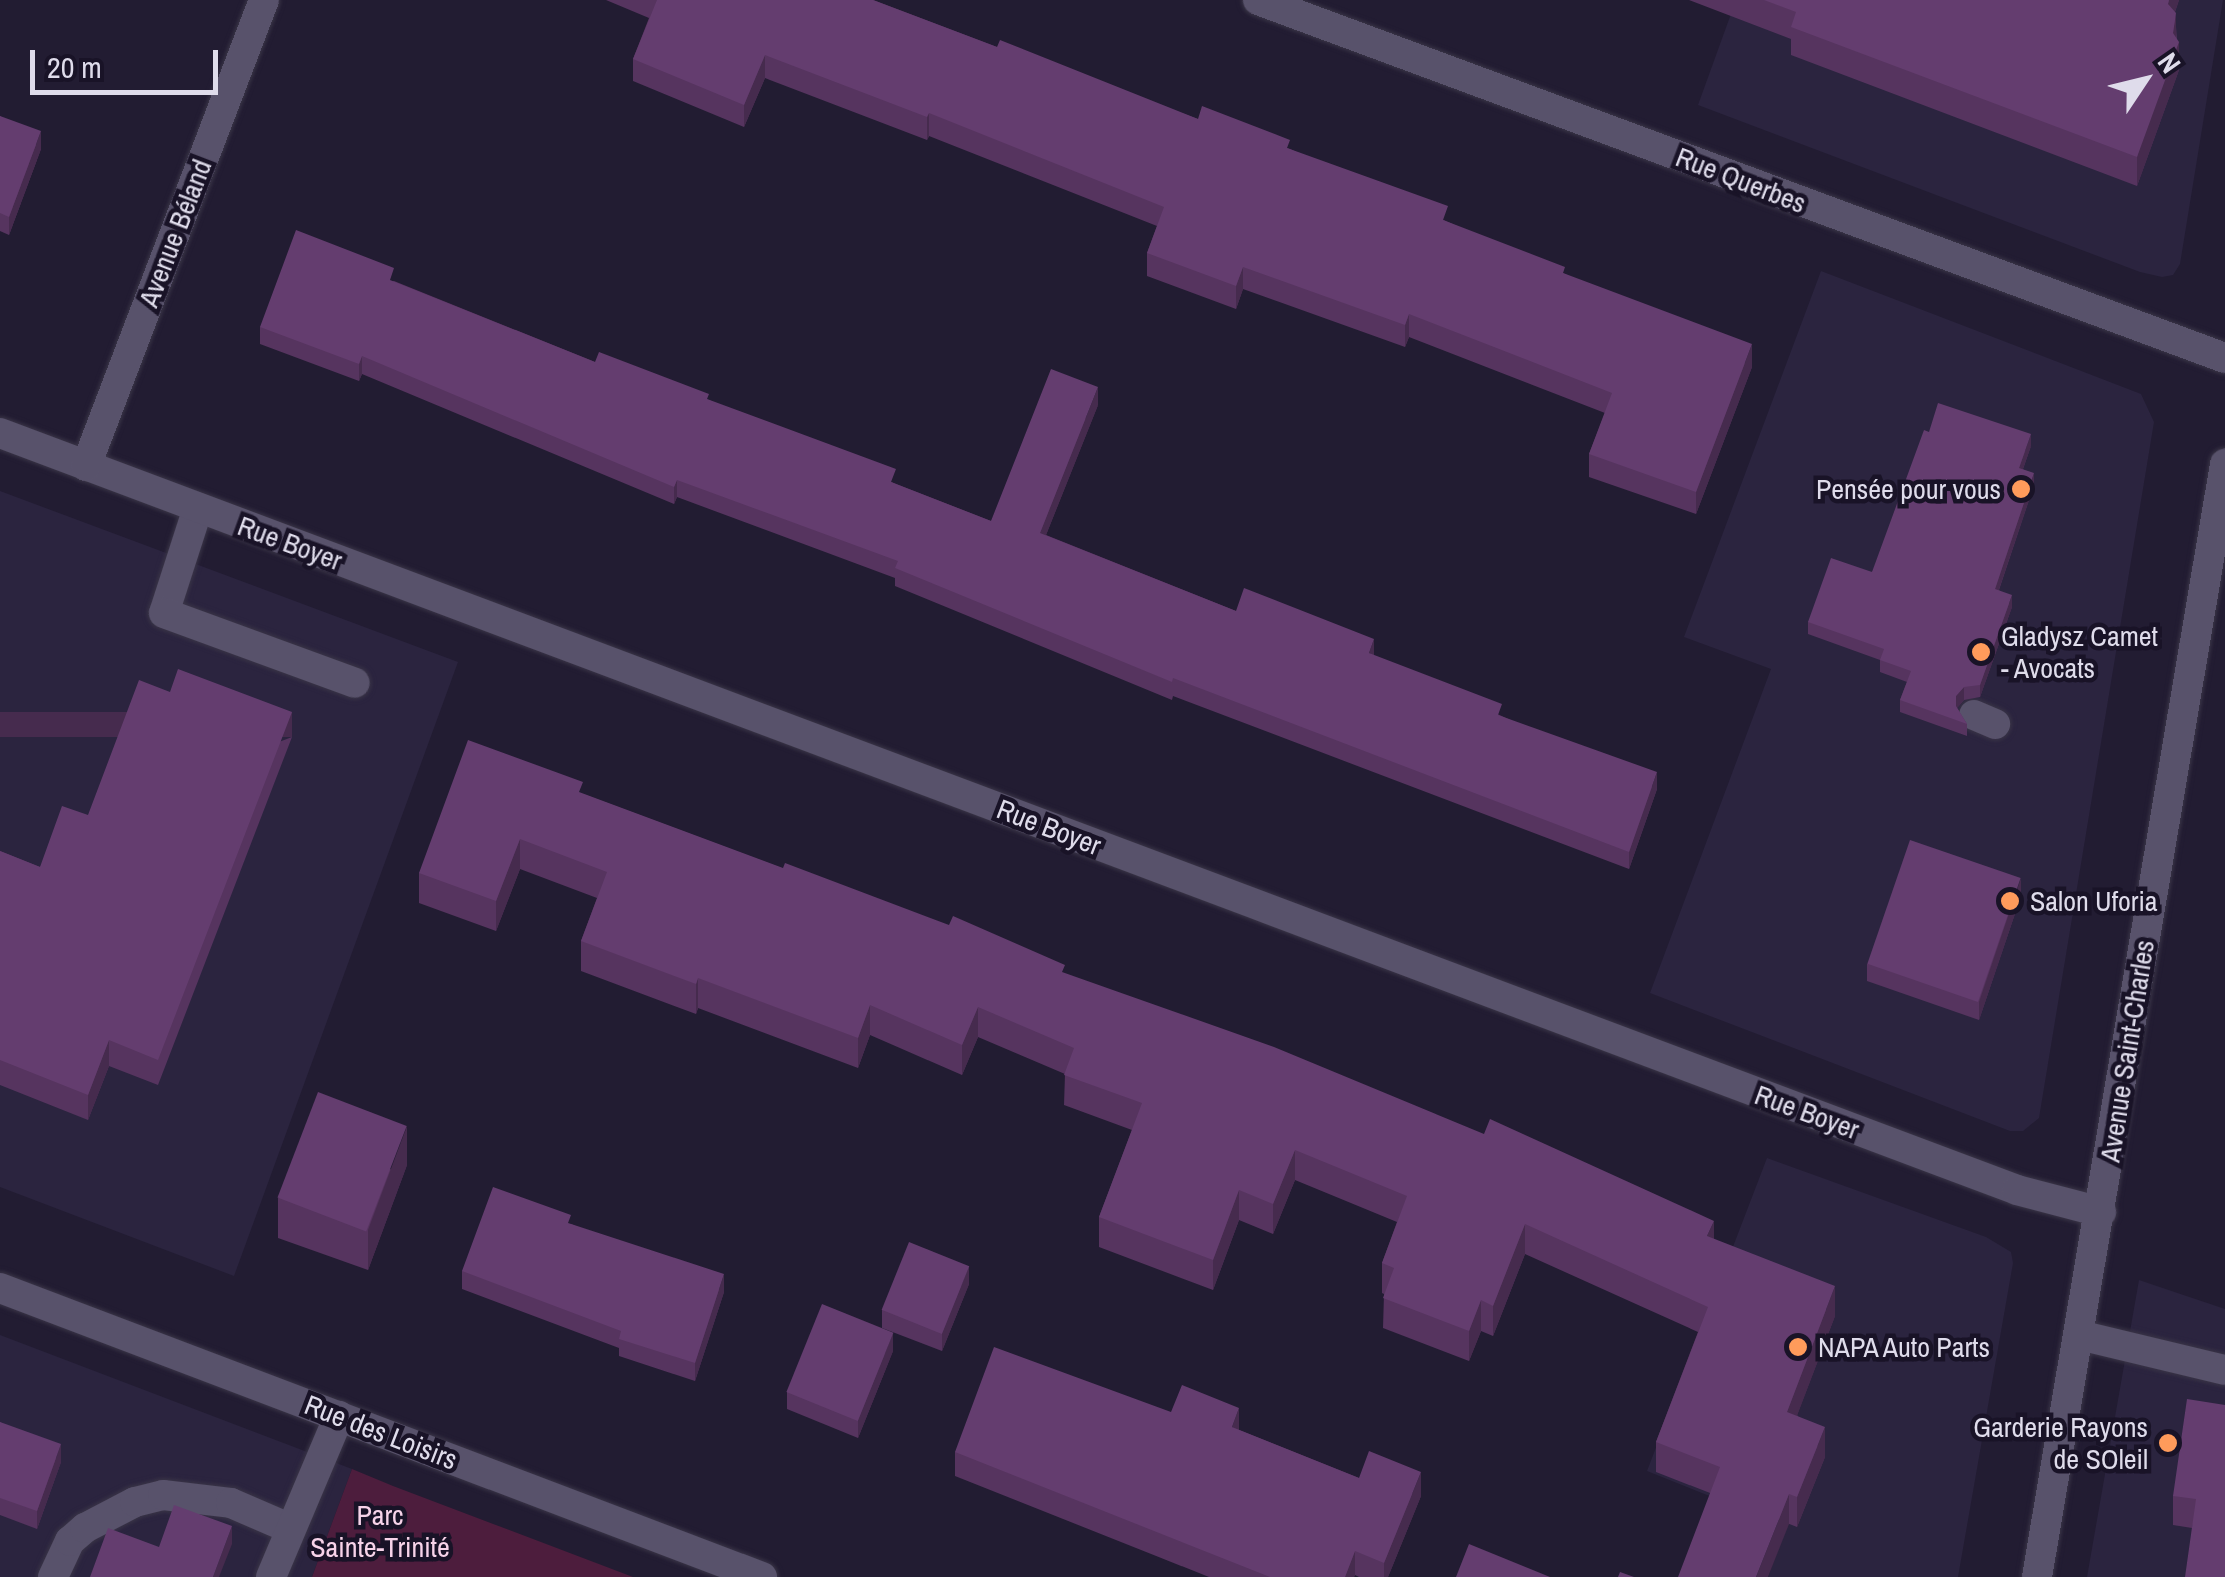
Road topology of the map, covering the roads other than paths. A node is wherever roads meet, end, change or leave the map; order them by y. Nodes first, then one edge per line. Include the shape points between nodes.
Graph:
1 (264, 0) edge
2 (1258, 0) edge
3 (2225, 358) edge
4 (0, 433) edge
5 (2225, 464) edge
6 (86, 466) junction
7 (198, 508) junction
8 (355, 683) dead end
9 (2100, 1212) junction
10 (0, 1288) edge
11 (2079, 1335) junction
12 (2225, 1370) edge
13 (340, 1416) junction
14 (291, 1530) junction
15 (53, 1577) edge
16 (270, 1577) edge
17 (762, 1577) edge
18 (2037, 1577) edge

1 - 6 street, Avenue Béland
2 - 3 street, Rue Querbes
4 - 6 street, Rue Boyer
5 - 9 street, Avenue Saint-Charles
6 - 7 street, Rue Boyer
7 - 8 street via 164,613
7 - 9 street, Rue Boyer via 2017,1190
9 - 11 street, Avenue Saint-Charles
10 - 13 street, Rue des Loisirs
11 - 12 street
11 - 18 street, Avenue Saint-Charles
13 - 14 street
13 - 17 street, Rue des Loisirs
14 - 15 street via 232,1503 163,1494 85,1528
14 - 16 street

